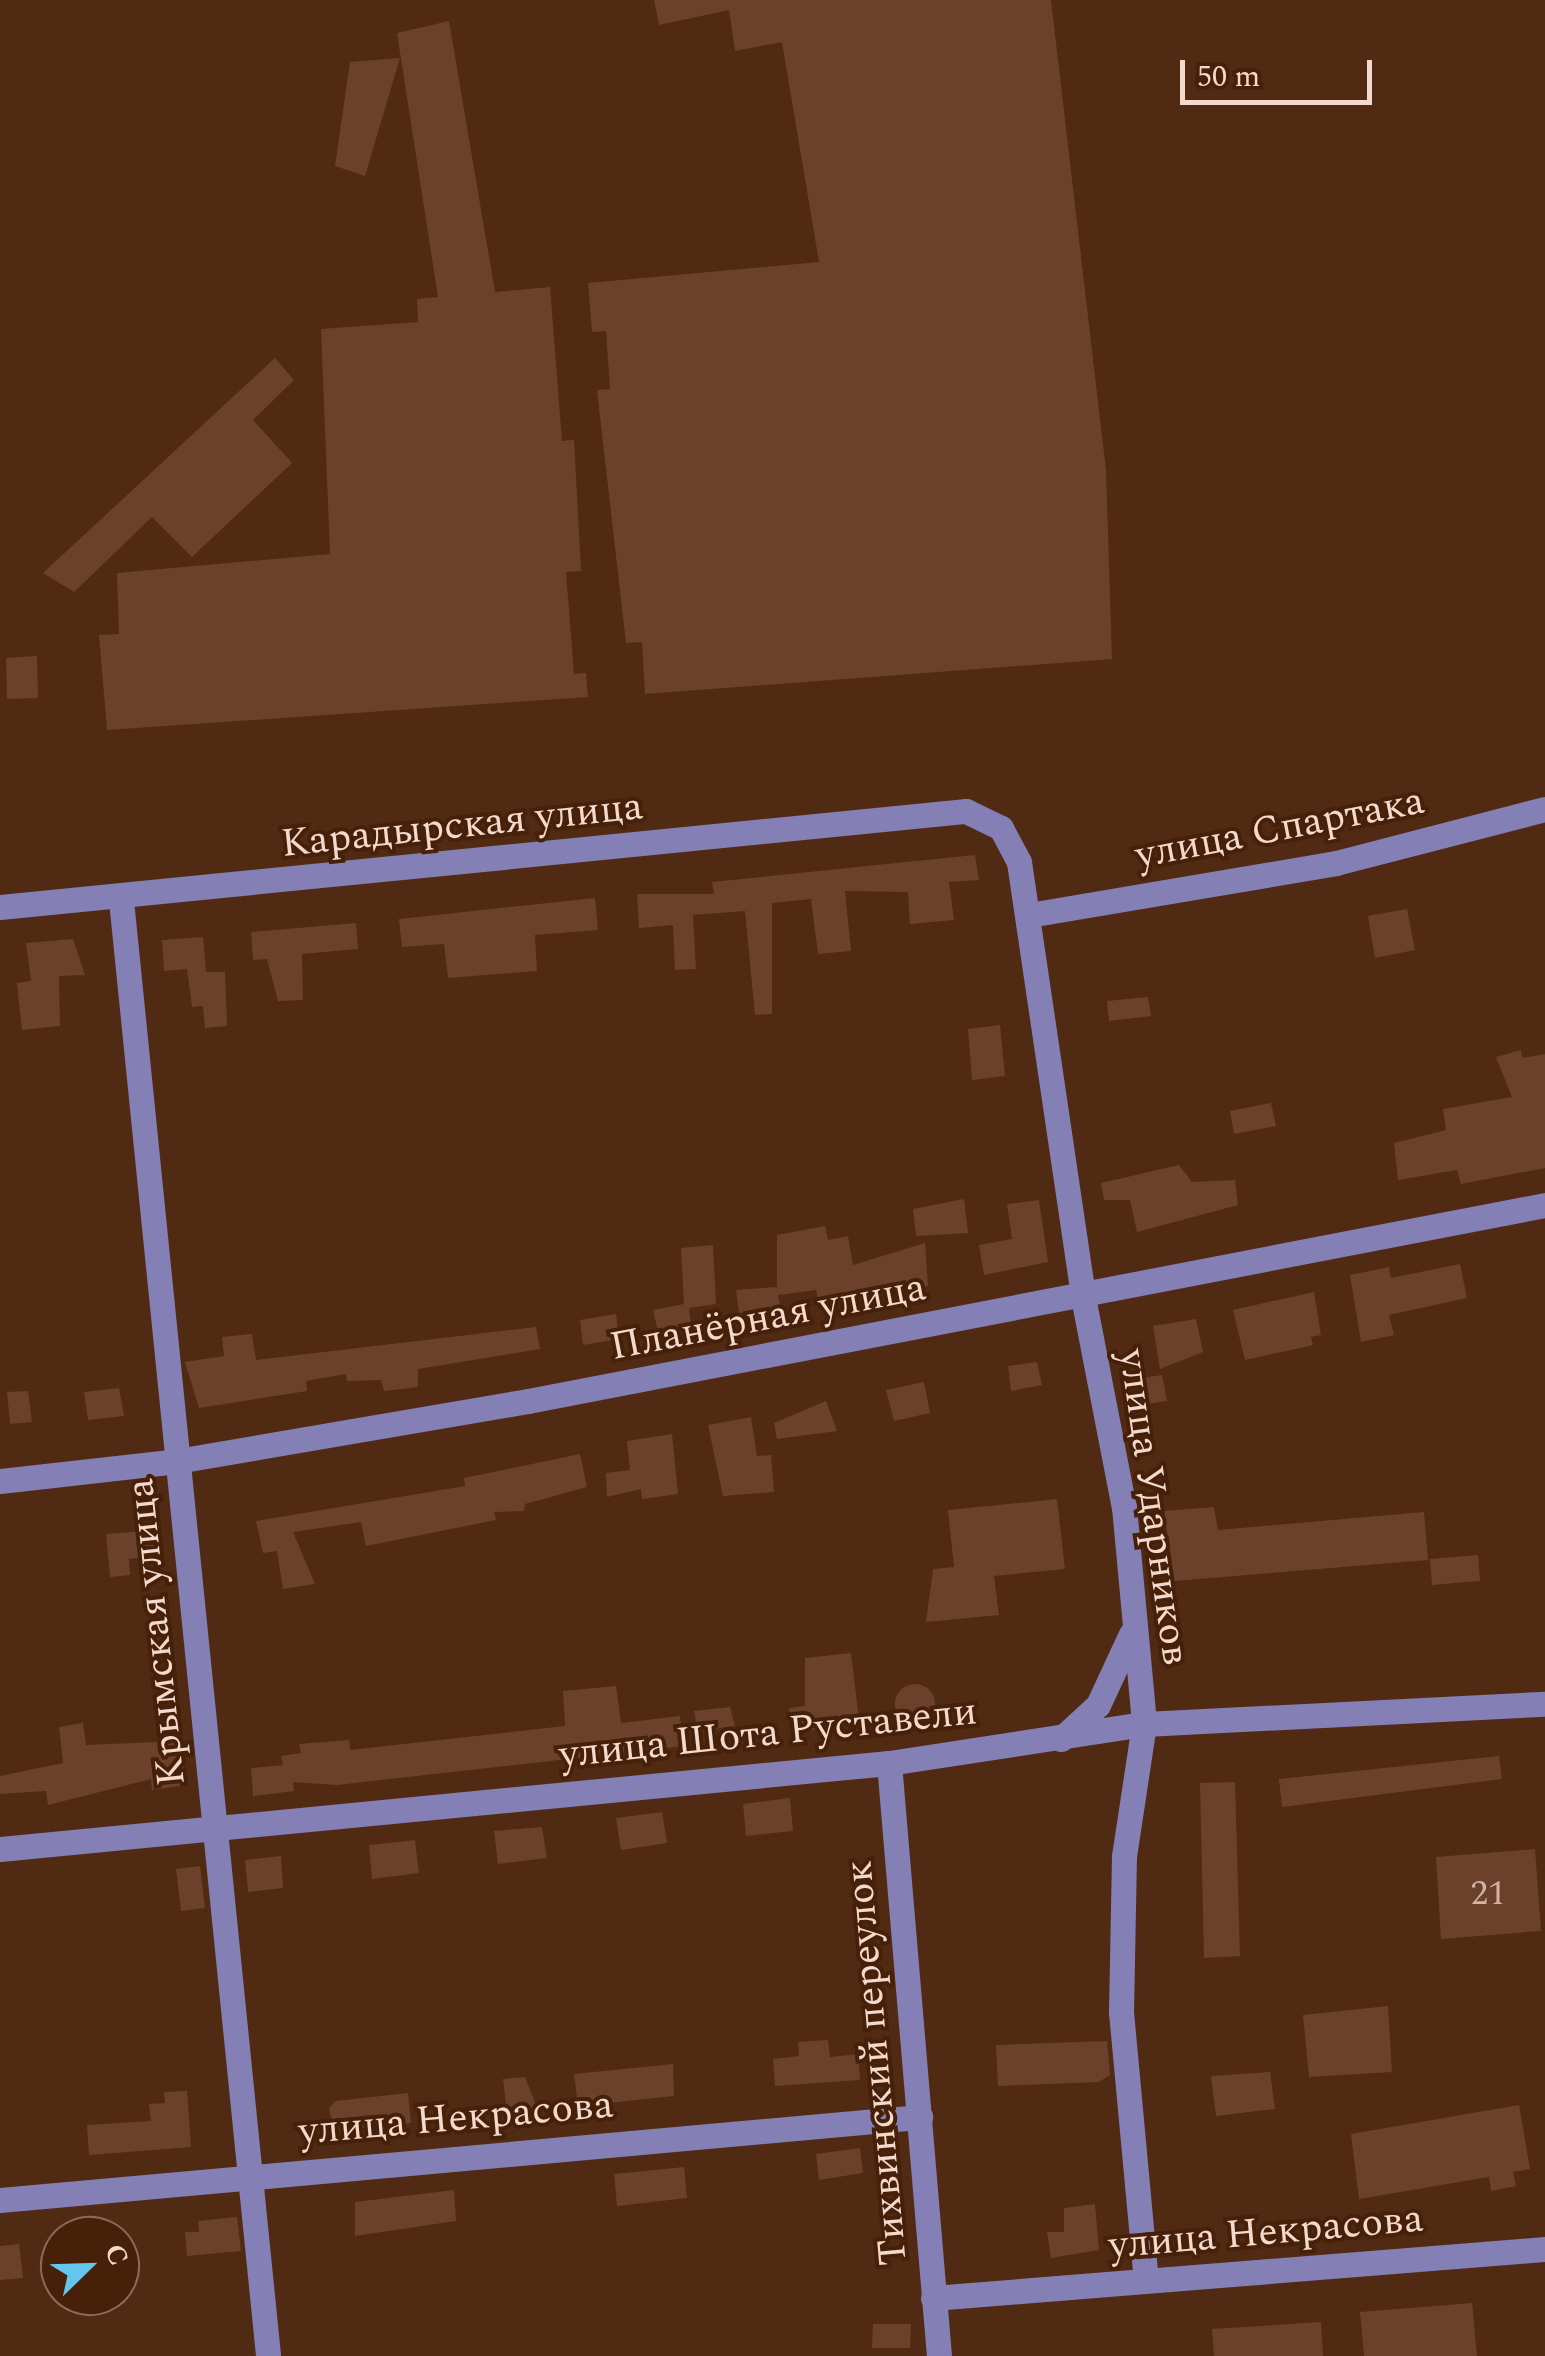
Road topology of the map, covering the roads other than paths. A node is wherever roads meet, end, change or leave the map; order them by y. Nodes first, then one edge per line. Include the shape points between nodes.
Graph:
1 (1545, 810) edge
2 (931, 815) joint
3 (120, 900) junction
4 (0, 907) edge
5 (1029, 915) junction
6 (1545, 1205) edge
7 (1083, 1297) junction
8 (177, 1461) junction
9 (0, 1481) edge
10 (1134, 1619) junction
11 (1545, 1704) edge
12 (1144, 1724) junction
13 (1061, 1739) junction
14 (889, 1763) junction
15 (214, 1826) junction
16 (0, 1850) edge
17 (920, 2118) junction
18 (250, 2174) junction
19 (0, 2200) edge
20 (1545, 2248) edge
21 (1146, 2280) junction
22 (934, 2298) junction
23 (268, 2356) edge
24 (938, 2356) edge

1 - 5 street, улица Спартака via 1336,863
2 - 3 street, Карадырская улица
2 - 5 street, улица Ударников via 966,811 1001,828 1020,862
3 - 4 street, Карадырская улица
3 - 8 street, Крымская улица
5 - 7 street, улица Ударников
6 - 7 street, Планёрная улица
7 - 8 street, Планёрная улица
7 - 10 street, улица Ударников via 1124,1508
8 - 9 street, Планёрная улица
8 - 15 street, Крымская улица
10 - 12 street, улица Ударников
10 - 13 street via 1121,1667 1098,1705
11 - 12 street, улица Шота Руставели
12 - 13 street, улица Шота Руставели
12 - 21 street, улица Ударников via 1124,1856 1120,2012
13 - 14 street, улица Шота Руставели
14 - 15 street, улица Шота Руставели
14 - 17 street, Тихвинский переулок
15 - 16 street, улица Шота Руставели
15 - 18 street, Крымская улица
17 - 18 street, улица Некрасова
17 - 22 street, Тихвинский переулок
18 - 19 street, улица Некрасова
18 - 23 street, Крымская улица
20 - 21 street, улица Некрасова
21 - 22 street, улица Некрасова
22 - 24 street, Тихвинский переулок

